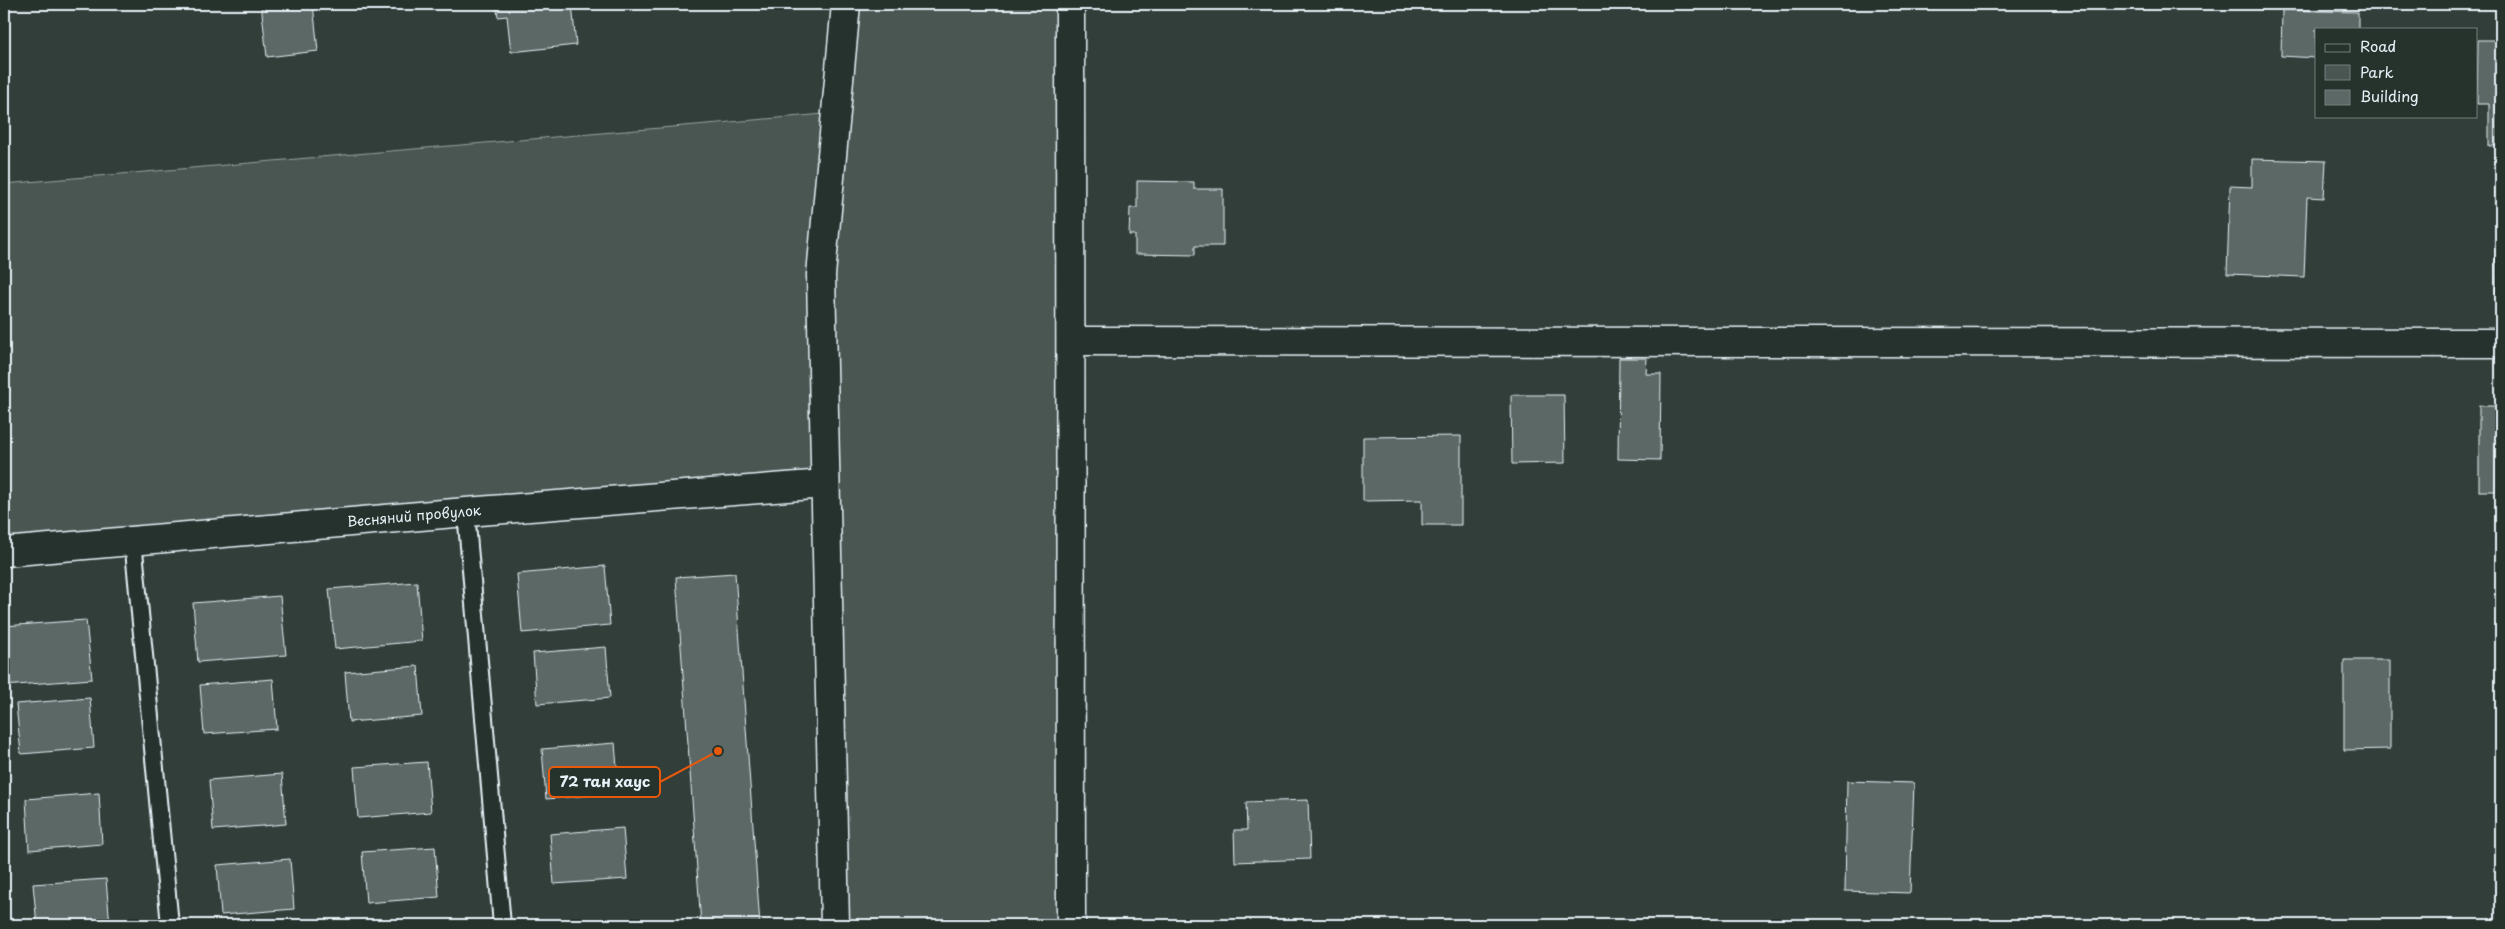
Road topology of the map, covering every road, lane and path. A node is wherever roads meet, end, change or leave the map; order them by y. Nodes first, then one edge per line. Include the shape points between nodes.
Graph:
1 (846, 4) edge
2 (1070, 4) edge
3 (1070, 341) junction
4 (2501, 343) edge
5 (825, 484) junction
6 (466, 512) junction
7 (133, 540) junction
8 (4, 552) edge
9 (170, 925) edge
10 (502, 925) edge
11 (835, 925) edge
12 (1071, 925) edge

1 - 5 street via 820,275
2 - 3 street
3 - 4 street
3 - 12 street
5 - 6 street, Весняний провулок
5 - 11 street
6 - 7 street, Весняний провулок
6 - 10 lane
7 - 8 street, Весняний провулок
7 - 9 lane

